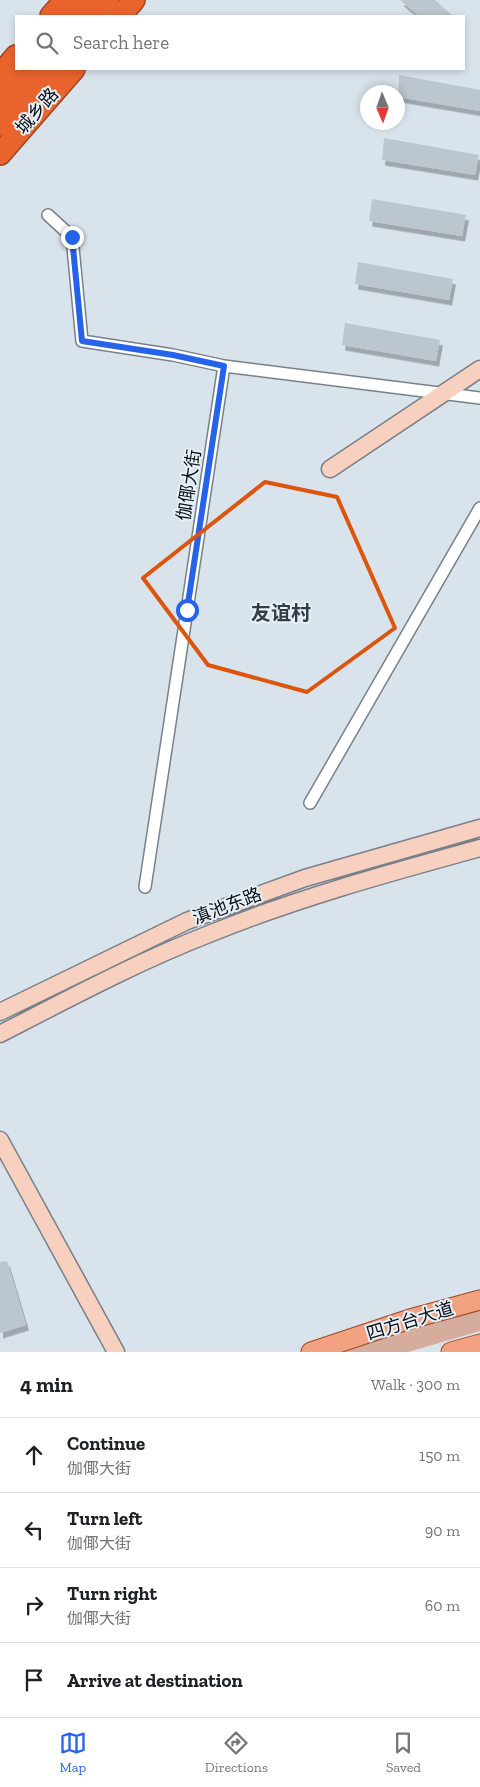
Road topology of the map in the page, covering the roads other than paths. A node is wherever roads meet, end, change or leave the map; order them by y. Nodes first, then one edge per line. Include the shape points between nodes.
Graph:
1 (65, 0) edge
2 (88, 0) edge
3 (108, 0) edge
4 (134, 0) edge
5 (52, 15) edge
6 (75, 15) edge
7 (95, 15) edge
8 (121, 15) edge
9 (15, 57) edge
10 (27, 70) edge
11 (47, 70) edge
12 (73, 70) edge
13 (0, 75) edge
14 (0, 101) edge
15 (0, 125) edge
16 (0, 154) edge
17 (48, 215) dead end
18 (224, 366) junction
19 (480, 369) edge
20 (480, 398) edge
21 (330, 469) dead end
22 (480, 508) edge
23 (310, 803) dead end
24 (480, 828) edge
25 (480, 848) edge
26 (146, 887) dead end
27 (0, 1012) edge
28 (0, 1034) edge
29 (0, 1140) edge
30 (480, 1300) edge
31 (480, 1344) edge
32 (116, 1352) edge
33 (311, 1352) edge
34 (451, 1352) edge

1 - 5 highway
2 - 6 highway
3 - 7 highway
4 - 8 highway
9 - 13 highway
10 - 14 highway
11 - 15 highway
12 - 16 highway, 城乡路
17 - 18 street via 72,237 82,341
18 - 20 street
18 - 26 street, 伽倻大街
19 - 21 street
22 - 23 street
24 - 27 street, 滇池东路 via 305,878 187,921
25 - 28 street, 滇池东路 via 340,888 208,934
29 - 32 street
30 - 33 main road, 四方台大道
31 - 34 main road

